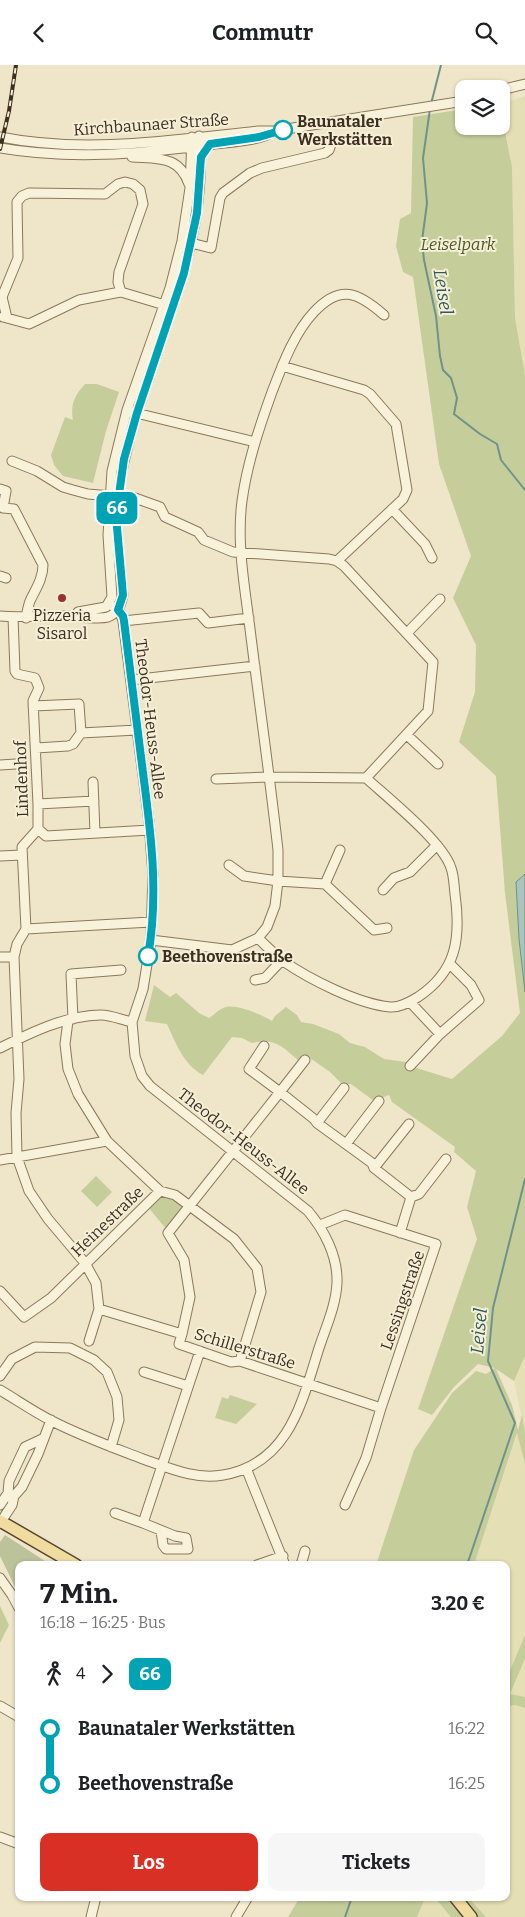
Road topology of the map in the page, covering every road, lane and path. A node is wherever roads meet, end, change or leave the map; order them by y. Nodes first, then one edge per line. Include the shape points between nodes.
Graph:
1 (525, 84) edge
2 (510, 88) edge
3 (455, 103) edge
4 (274, 131) junction
5 (0, 137) edge
6 (196, 141) junction
7 (332, 141) dead end
8 (210, 144) junction
9 (0, 148) edge
10 (114, 155) junction
11 (201, 157) junction
12 (190, 188) junction
13 (182, 241) junction
14 (192, 243) junction
15 (120, 292) junction
16 (168, 306) junction
17 (384, 315) dead end
18 (3, 317) edge
19 (282, 367) junction
20 (127, 410) junction
21 (137, 413) junction
22 (255, 443) junction
23 (12, 461) dead end
24 (0, 489) edge
25 (114, 496) junction
26 (1, 509) edge
27 (392, 509) junction
28 (241, 553) junction
29 (432, 558) dead end
30 (338, 561) junction
31 (440, 599) dead end
32 (109, 603) junction
33 (118, 610) junction
34 (0, 616) edge
35 (66, 616) junction
36 (14, 617) junction
37 (26, 618) junction
38 (249, 618) junction
39 (124, 621) junction
40 (407, 633) junction
41 (255, 666) junction
42 (131, 680) junction
43 (33, 706) junction
44 (137, 730) junction
45 (81, 733) junction
46 (407, 735) junction
47 (36, 748) junction
48 (16, 764) tunnel mouth
49 (438, 764) dead end
50 (0, 765) edge
51 (270, 777) junction
52 (366, 778) junction
53 (216, 779) dead end
54 (93, 782) dead end
55 (94, 801) junction
56 (38, 804) junction
57 (38, 829) junction
58 (150, 830) junction
59 (95, 833) junction
60 (437, 845) junction
61 (340, 850) dead end
62 (22, 855) junction
63 (0, 856) edge
64 (229, 865) dead end
65 (278, 881) junction
66 (325, 884) junction
67 (383, 890) dead end
68 (152, 922) junction
69 (386, 928) dead end
70 (26, 929) junction
71 (258, 938) junction
72 (151, 940) junction
73 (0, 957) edge
74 (14, 957) junction
75 (282, 960) junction
76 (450, 964) junction
77 (121, 970) dead end
78 (255, 980) dead end
79 (410, 1002) junction
80 (70, 1020) junction
81 (132, 1022) junction
82 (440, 1034) junction
83 (17, 1040) junction
84 (264, 1046) dead end
85 (0, 1049) edge
86 (305, 1060) dead end
87 (410, 1066) dead end
88 (344, 1087) dead end
89 (280, 1091) junction
90 (379, 1101) dead end
91 (317, 1123) junction
92 (409, 1123) dead end
93 (107, 1141) junction
94 (346, 1144) junction
95 (232, 1151) junction
96 (17, 1157) junction
97 (446, 1159) dead end
98 (0, 1160) edge
99 (374, 1168) junction
100 (160, 1191) junction
101 (411, 1197) junction
102 (188, 1205) junction
103 (320, 1225) junction
104 (400, 1233) junction
105 (86, 1263) junction
106 (0, 1291) edge
107 (99, 1309) junction
108 (182, 1334) junction
109 (89, 1341) dead end
110 (200, 1351) junction
111 (240, 1361) junction
112 (144, 1372) dead end
113 (0, 1376) edge
114 (308, 1383) junction
115 (188, 1386) junction
116 (0, 1390) edge
117 (381, 1408) junction
118 (51, 1420) junction
119 (42, 1439) junction
120 (111, 1447) junction
121 (162, 1465) junction
122 (246, 1468) junction
123 (11, 1494) junction
124 (0, 1505) edge
125 (345, 1505) dead end
126 (115, 1513) dead end
127 (0, 1522) edge
128 (143, 1523) junction
129 (161, 1531) dead end
130 (305, 1551) dead end
131 (69, 1561) edge
132 (284, 1561) edge
133 (302, 1561) edge
134 (0, 1578) edge
135 (15, 1601) edge
136 (0, 1706) edge
137 (15, 1715) edge
138 (0, 1837) edge
139 (15, 1843) edge
140 (95, 1901) edge
141 (246, 1901) edge
142 (458, 1901) edge
143 (91, 1917) edge
144 (236, 1917) edge
145 (471, 1917) edge

1 - 2 street
3 - 4 street, Kirchbaunaer Straße via 348,125
4 - 6 street, Kirchbaunaer Straße
4 - 8 street, Kirchbaunaer Straße via 259,137
5 - 6 street, Kirchbaunaer Straße via 53,144
6 - 8 street, Kirchbaunaer Straße
6 - 10 street, Kirchbaunaer Straße
6 - 11 street
6 - 12 street
7 - 14 street via 325,153 250,173 223,193 211,248
8 - 11 street
9 - 10 street, Kirchbaunaer Straße via 56,155
10 - 12 street, Kirchbaunaer Straße via 172,162 184,172
11 - 14 street via 199,202
12 - 13 street
13 - 14 street
13 - 16 street
14 - 16 street
15 - 16 street
15 - 18 street via 83,299 29,324
15 - 18 street via 118,272 143,204 140,190 126,182 105,194 29,193 17,202 18,258 2,297
16 - 20 street
16 - 21 street
17 - 19 street via 356,295 329,299 306,323
19 - 22 street
19 - 27 street via 364,390 394,422 407,489 403,499
20 - 21 street
20 - 25 street via 115,455
21 - 22 street
21 - 25 street
22 - 28 street via 242,501
23 - 25 street via 63,487 88,494
24 - 26 street via 6,491
25 - 28 street via 135,497 160,507 165,517 198,531 204,540
25 - 32 street via 108,535 112,597
25 - 33 street via 123,595
26 - 37 street via 14,509 43,565
27 - 29 street via 425,544
27 - 30 street
28 - 30 street
28 - 38 street
30 - 40 street
31 - 40 street
32 - 33 street, Theodor-Heuss-Allee
32 - 35 street
33 - 35 street via 105,617
33 - 39 street, Theodor-Heuss-Allee
34 - 36 street
35 - 37 street
36 - 37 street
36 - 43 street, Lindenhof via 16,673 35,678 39,684
38 - 39 street via 208,623 199,613
38 - 41 street
39 - 42 street, Theodor-Heuss-Allee
40 - 46 street via 433,662 428,711
41 - 42 street
41 - 51 street
42 - 44 street, Theodor-Heuss-Allee
43 - 45 street via 79,704
43 - 47 street, Lindenhof
44 - 45 street
44 - 58 street, Theodor-Heuss-Allee
45 - 47 street via 68,746
46 - 49 street
46 - 52 street
47 - 56 street, Lindenhof via 32,763
48 - 50 street
51 - 52 street
51 - 53 street
51 - 65 street
52 - 60 street
54 - 55 street
55 - 56 street
55 - 59 street
56 - 57 street, Lindenhof
57 - 59 street via 46,836
57 - 62 street, Lindenhof via 22,847
58 - 59 street
58 - 68 street, Theodor-Heuss-Allee via 154,875
60 - 67 street via 410,872 394,878
60 - 76 street via 451,867 457,911 457,938
61 - 66 street
62 - 63 street
62 - 70 street
64 - 65 street via 244,876
65 - 66 street
65 - 71 street via 275,905 267,927
66 - 69 street via 374,929
68 - 70 street
68 - 72 street, Theodor-Heuss-Allee
70 - 74 street
71 - 72 street via 232,950
71 - 75 street
72 - 81 street, Theodor-Heuss-Allee via 143,989
73 - 74 street
74 - 83 street
75 - 78 street via 265,978
75 - 79 street via 305,975 365,1003 392,1008
76 - 79 street via 433,987
76 - 82 street via 471,985 479,1000
77 - 80 street via 71,974
79 - 82 street
80 - 81 street via 102,1015
80 - 83 street
80 - 93 street via 65,1043 68,1069 78,1095
81 - 95 street, Theodor-Heuss-Allee via 135,1056 142,1076 150,1086
82 - 87 street
83 - 85 street
83 - 96 street
84 - 89 street via 249,1069
86 - 89 street
88 - 91 street
89 - 91 street
89 - 95 street
90 - 94 street
91 - 94 street
92 - 99 street
93 - 96 street
93 - 100 street
94 - 99 street
95 - 102 street
95 - 103 street, Theodor-Heuss-Allee via 308,1211
96 - 98 street
96 - 105 street via 33,1198
97 - 101 street via 419,1194
99 - 101 street
100 - 102 street, Heinestraße via 175,1195
100 - 105 street, Heinestraße
101 - 104 street
102 - 108 street via 168,1233 184,1260 190,1297
102 - 111 street, Heinestraße via 234,1239 257,1268 261,1292
103 - 104 street, Lessingstraße via 345,1215
103 - 114 street, Theodor-Heuss-Allee via 334,1258 337,1282 332,1309
104 - 117 street, Lessingstraße via 436,1244
105 - 106 street, Heinestraße via 51,1298 24,1317
105 - 107 street via 96,1283
107 - 108 street, Schillerstraße
107 - 109 street
108 - 110 street, Schillerstraße via 179,1344
110 - 111 street, Schillerstraße via 232,1362
110 - 115 street
111 - 114 street, Schillerstraße
112 - 115 street
113 - 120 street via 12,1359 35,1347 70,1348 94,1360 107,1372 117,1397 120,1420
114 - 117 street
114 - 122 street, Theodor-Heuss-Allee via 284,1439 267,1456
115 - 121 street
116 - 118 street, Theodor-Heuss-Allee
117 - 125 street via 366,1458
118 - 119 street
118 - 120 street, Theodor-Heuss-Allee
119 - 123 street via 22,1487
119 - 123 street via 25,1447 9,1481
120 - 121 street, Theodor-Heuss-Allee
121 - 122 street, Theodor-Heuss-Allee via 188,1474 207,1476
121 - 128 street
122 - 132 street
123 - 124 street
123 - 127 street via 12,1505
126 - 128 street
127 - 131 main road
128 - 129 street
130 - 133 street
134 - 135 street
136 - 137 street
138 - 139 street
140 - 143 street
141 - 144 street
142 - 145 main road

